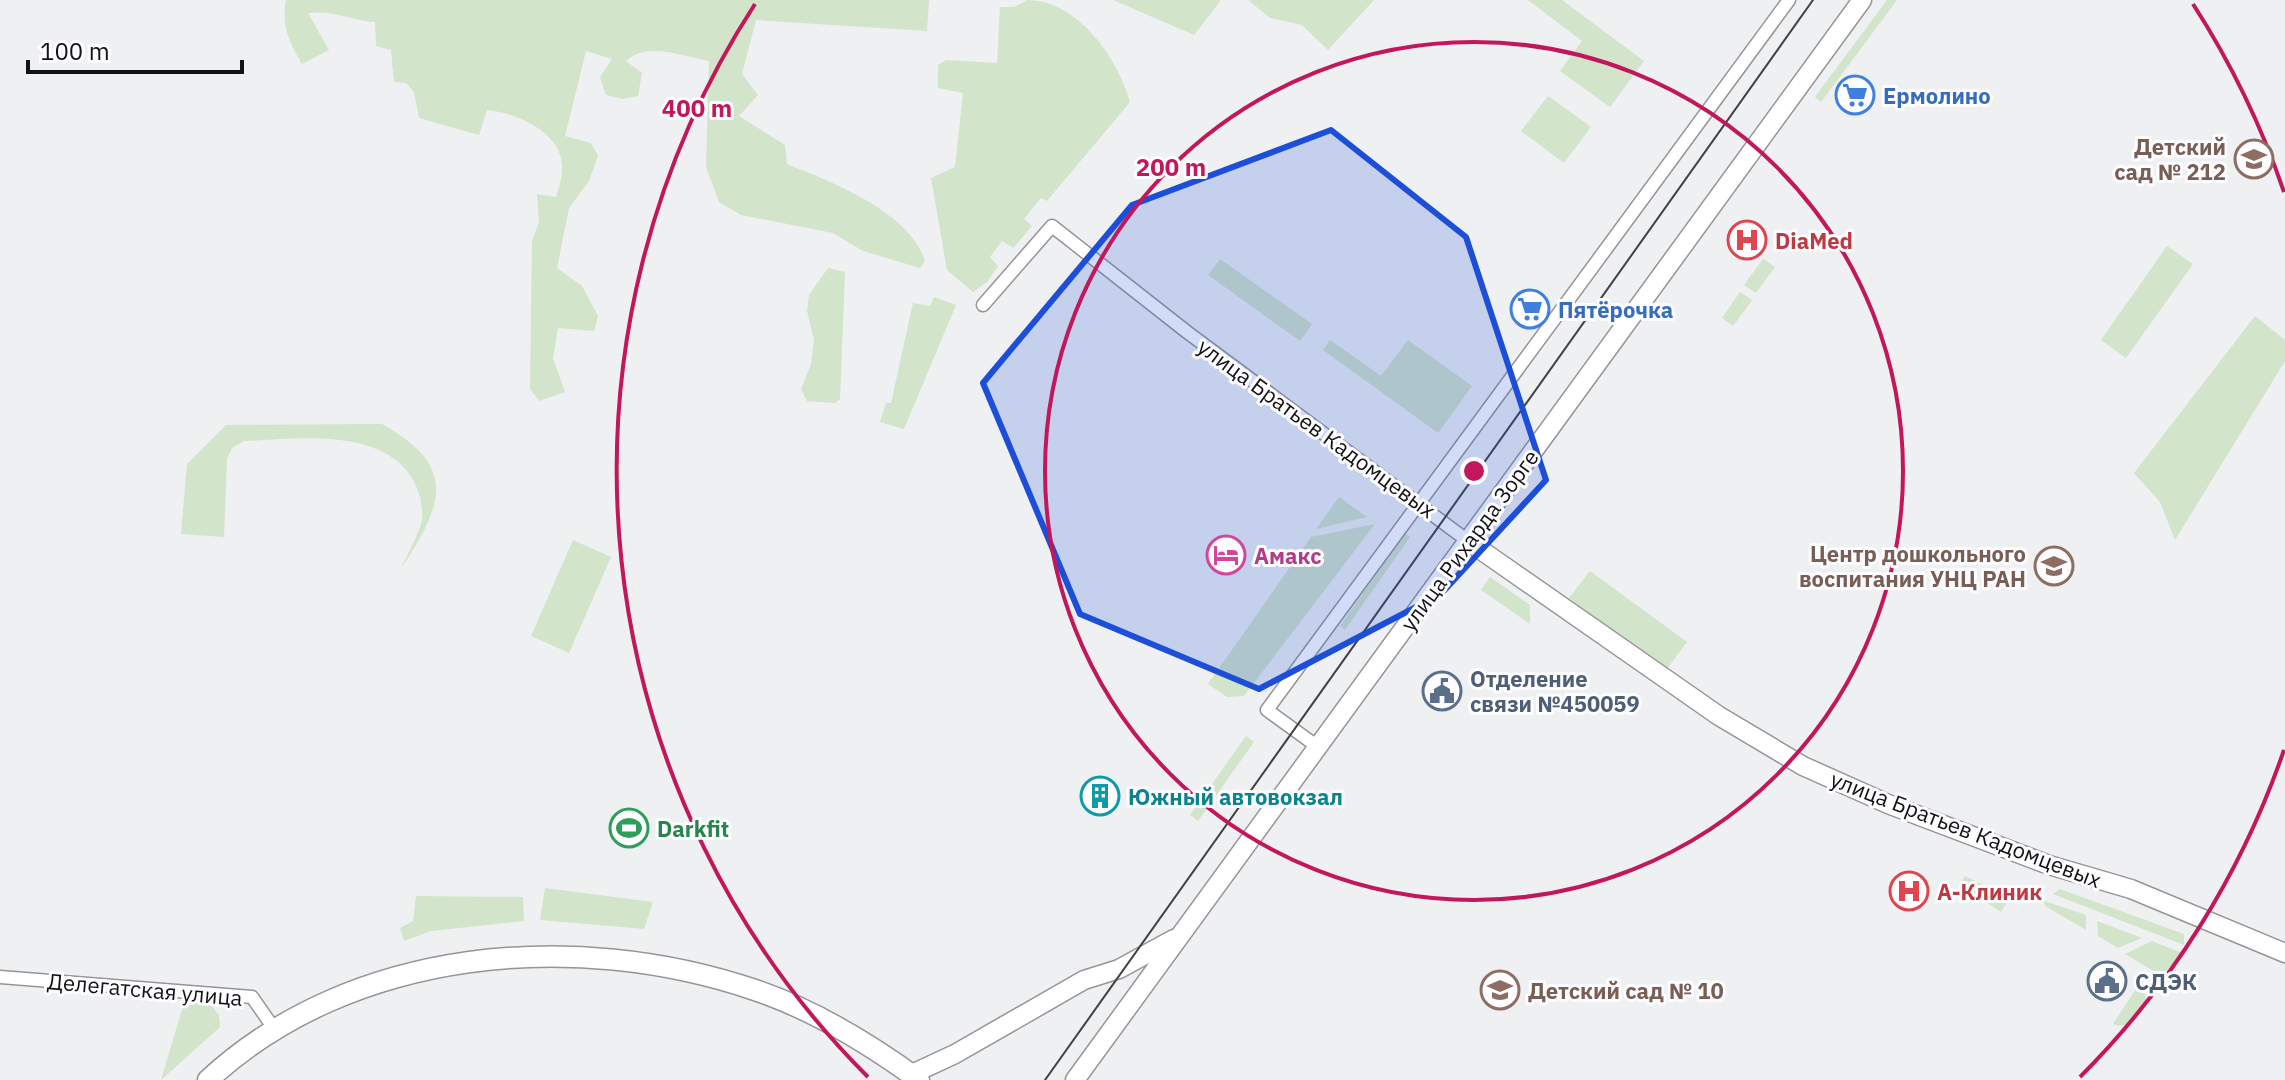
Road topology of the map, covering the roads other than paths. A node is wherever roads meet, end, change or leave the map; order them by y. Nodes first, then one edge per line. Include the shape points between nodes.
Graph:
1 (1789, 0) edge
2 (1862, 0) edge
3 (983, 305) dead end
4 (1422, 504) junction
5 (1468, 541) junction
6 (1318, 747) junction
7 (1180, 936) junction
8 (2285, 953) edge
9 (0, 977) edge
10 (275, 1030) junction
11 (916, 1077) edge
12 (208, 1080) edge
13 (1075, 1080) edge

1 - 4 street
2 - 5 main road, улица Рихарда Зорге
3 - 4 street, улица Братьев Кадомцевых via 1052,226
4 - 5 street, улица Братьев Кадомцевых
4 - 6 street via 1267,710
5 - 6 main road, улица Рихарда Зорге
5 - 8 main road, улица Братьев Кадомцевых via 1743,732 1803,766 1888,804 2049,865 2131,889
6 - 7 main road, улица Рихарда Зорге
7 - 11 main road via 1119,969 1084,980
7 - 13 main road, улица Рихарда Зорге
9 - 10 street, Делегатская улица via 252,997
10 - 11 main road via 350,991 466,961 533,955 604,958 756,990 831,1026
10 - 12 main road

